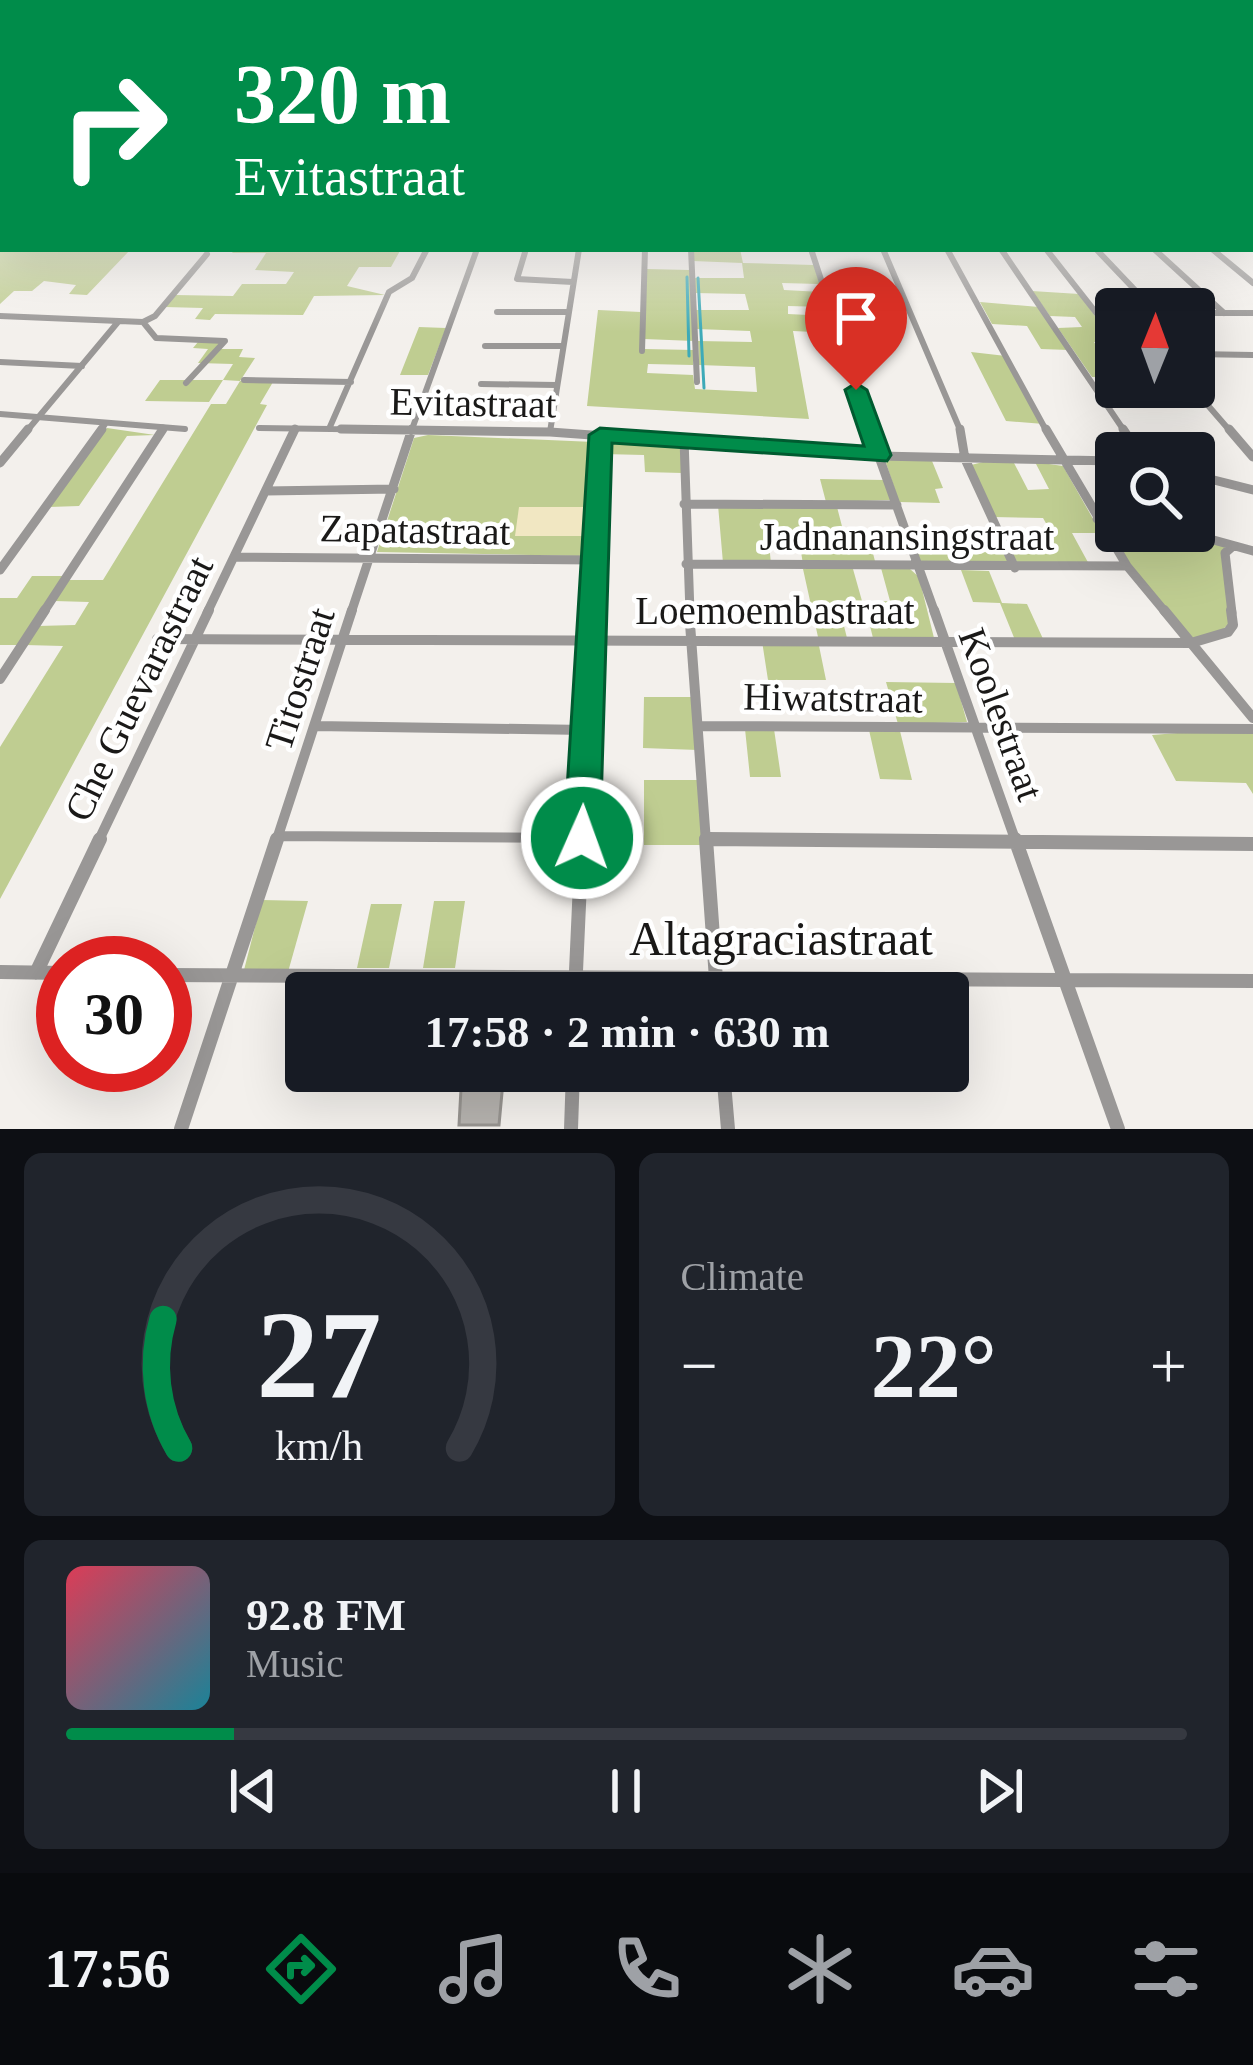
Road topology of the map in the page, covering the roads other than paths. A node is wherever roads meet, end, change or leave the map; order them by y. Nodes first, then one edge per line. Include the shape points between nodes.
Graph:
1 (425, 252) edge
2 (476, 252) edge
3 (521, 252) edge
4 (578, 252) edge
5 (645, 252) edge
6 (691, 252) edge
7 (812, 252) edge
8 (884, 252) edge
9 (949, 252) edge
10 (1003, 252) edge
11 (1048, 252) edge
12 (1099, 252) edge
13 (1157, 252) edge
14 (1216, 252) edge
15 (207, 254) dead end
16 (573, 281) junction
17 (1253, 283) edge
18 (1133, 288) edge
19 (1095, 311) edge
20 (497, 312) dead end
21 (568, 312) junction
22 (1215, 313) edge
23 (1224, 313) junction
24 (1253, 313) edge
25 (0, 316) edge
26 (118, 322) junction
27 (143, 322) junction
28 (485, 346) dead end
29 (562, 346) junction
30 (641, 351) dead end
31 (1215, 354) edge
32 (1239, 355) junction
33 (1253, 355) edge
34 (0, 362) edge
35 (82, 365) junction
36 (1253, 368) edge
37 (244, 380) dead end
38 (351, 382) junction
39 (697, 382) dead end
40 (186, 383) dead end
41 (481, 384) dead end
42 (556, 385) junction
43 (1210, 408) edge
44 (0, 414) edge
45 (40, 416) junction
46 (106, 423) junction
47 (259, 428) dead end
48 (163, 429) junction
49 (185, 429) dead end
50 (295, 429) junction
51 (329, 429) junction
52 (412, 431) junction
53 (550, 432) junction
54 (1125, 432) edge
55 (600, 435) junction
56 (685, 439) junction
57 (879, 455) junction
58 (1253, 457) edge
59 (964, 459) junction
60 (1062, 460) junction
61 (1095, 461) edge
62 (0, 463) edge
63 (1215, 480) edge
64 (394, 489) junction
65 (266, 490) junction
66 (1253, 490) edge
67 (684, 504) junction
68 (897, 505) junction
69 (1095, 516) edge
70 (1215, 541) edge
71 (1233, 546) junction
72 (1253, 551) edge
73 (1118, 552) edge
74 (234, 556) junction
75 (370, 558) junction
76 (595, 560) junction
77 (686, 564) junction
78 (1127, 566) junction
79 (919, 567) junction
80 (1016, 568) junction
81 (0, 570) edge
82 (345, 637) junction
83 (157, 639) dead end
84 (194, 639) junction
85 (590, 639) junction
86 (692, 639) junction
87 (944, 641) junction
88 (1190, 643) junction
89 (0, 680) edge
90 (1253, 718) edge
91 (315, 726) junction
92 (700, 726) junction
93 (976, 728) junction
94 (1253, 729) edge
95 (586, 730) junction
96 (279, 836) junction
97 (582, 838) junction
98 (1015, 838) junction
99 (708, 839) junction
100 (1253, 844) edge
101 (54, 936) edge
102 (0, 972) edge
103 (576, 972) edge
104 (715, 972) edge
105 (36, 973) edge
106 (192, 975) edge
107 (233, 976) junction
108 (285, 976) edge
109 (1064, 979) junction
110 (969, 981) edge
111 (1253, 981) edge
112 (572, 1092) edge
113 (725, 1092) edge
114 (181, 1129) edge
115 (571, 1129) edge
116 (728, 1129) edge
117 (1118, 1129) edge

1 - 38 street via 412,278 389,292
2 - 52 street, Titostraat
3 - 16 street via 517,279
4 - 16 street
5 - 30 street
6 - 39 street
7 - 57 street, Koolestraat
8 - 59 street via 962,434
9 - 60 street
10 - 54 street
11 - 19 street
12 - 18 street
13 - 23 street
14 - 17 street
15 - 27 street
16 - 21 street
20 - 21 street
21 - 29 street
22 - 23 street
23 - 24 street
25 - 26 street
26 - 27 street
26 - 35 street
27 - 40 street via 155,338 225,341
28 - 29 street
29 - 42 street
31 - 32 street
32 - 33 street
32 - 36 street
34 - 35 street
35 - 45 street
37 - 38 street
38 - 51 street
41 - 42 street
42 - 53 street
43 - 58 street
44 - 45 street
45 - 46 street
45 - 62 street
46 - 48 street
46 - 81 street
47 - 50 street, Evitastraat
48 - 49 street
48 - 89 street
50 - 51 street, Evitastraat
50 - 65 street, Che Guevarastraat
51 - 52 street, Evitastraat
52 - 53 street, Evitastraat
52 - 64 street, Titostraat
53 - 55 street, Evitastraat
55 - 56 street, Evitastraat
55 - 76 street
56 - 57 street, Evitastraat
56 - 67 street
57 - 59 street, Evitastraat
57 - 68 street, Koolestraat
59 - 60 street, Evitastraat
59 - 80 street
60 - 61 street, Evitastraat
60 - 69 street
63 - 66 street
64 - 65 street
64 - 75 street, Titostraat
65 - 74 street, Che Guevarastraat
67 - 68 street
67 - 77 street
68 - 79 street, Koolestraat
70 - 71 street
71 - 72 street
71 - 88 street via 1225,553 1233,625
73 - 78 street
74 - 75 street, Zapatastraat
74 - 84 street, Che Guevarastraat
75 - 76 street, Zapatastraat
75 - 82 street, Titostraat
76 - 85 street
77 - 79 street, Jadnanansingstraat
77 - 86 street
78 - 80 street, Jadnanansingstraat
78 - 88 street
79 - 80 street, Jadnanansingstraat
79 - 87 street, Koolestraat
82 - 84 street, Loemoembastraat
82 - 85 street, Loemoembastraat
82 - 91 street, Titostraat
83 - 84 street, Loemoembastraat
84 - 101 street, Che Guevarastraat
85 - 86 street, Loemoembastraat
85 - 95 street
86 - 87 street, Loemoembastraat
86 - 92 street
87 - 88 street, Loemoembastraat
87 - 93 street, Koolestraat
88 - 90 street
91 - 95 street
91 - 96 street, Titostraat
92 - 93 street, Hiwatstraat
92 - 99 street
93 - 94 street, Hiwatstraat
93 - 98 street, Koolestraat
95 - 97 street
96 - 97 street
96 - 107 street, Titostraat
97 - 103 street
98 - 99 street
98 - 100 street
98 - 109 street, Koolestraat
99 - 104 street
102 - 105 street
106 - 107 street, Altagraciastraat
107 - 108 street, Altagraciastraat
107 - 114 street, Titostraat
109 - 110 street, Altagraciastraat
109 - 111 street, Altagraciastraat
109 - 117 street, Koolestraat
112 - 115 street
113 - 116 street

